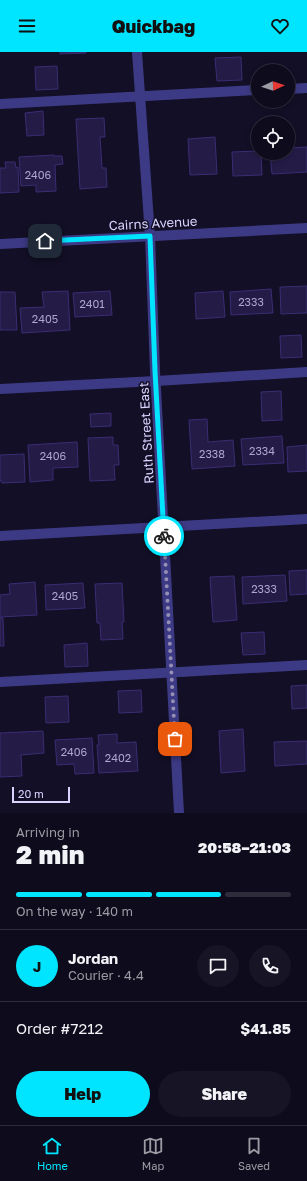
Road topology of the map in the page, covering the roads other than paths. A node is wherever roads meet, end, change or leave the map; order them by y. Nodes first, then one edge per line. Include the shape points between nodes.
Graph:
1 (137, 52) edge
2 (307, 88) edge
3 (295, 89) edge
4 (251, 90) edge
5 (140, 97) junction
6 (0, 104) edge
7 (307, 228) edge
8 (150, 236) junction
9 (0, 244) edge
10 (307, 372) edge
11 (156, 381) junction
12 (0, 389) edge
13 (307, 519) edge
14 (164, 526) junction
15 (0, 536) edge
16 (307, 665) edge
17 (172, 672) junction
18 (0, 682) edge
19 (179, 813) edge

1 - 5 street, Ruth Street East
2 - 3 street
4 - 5 street
5 - 6 street
5 - 8 street, Ruth Street East
7 - 8 street, Cairns Avenue
8 - 9 street, Cairns Avenue
8 - 11 street, Ruth Street East
10 - 11 street
11 - 12 street
11 - 14 street, Ruth Street East
13 - 14 street
14 - 15 street
14 - 17 street, Ruth Street East
16 - 17 street
17 - 18 street
17 - 19 street, Ruth Street East

